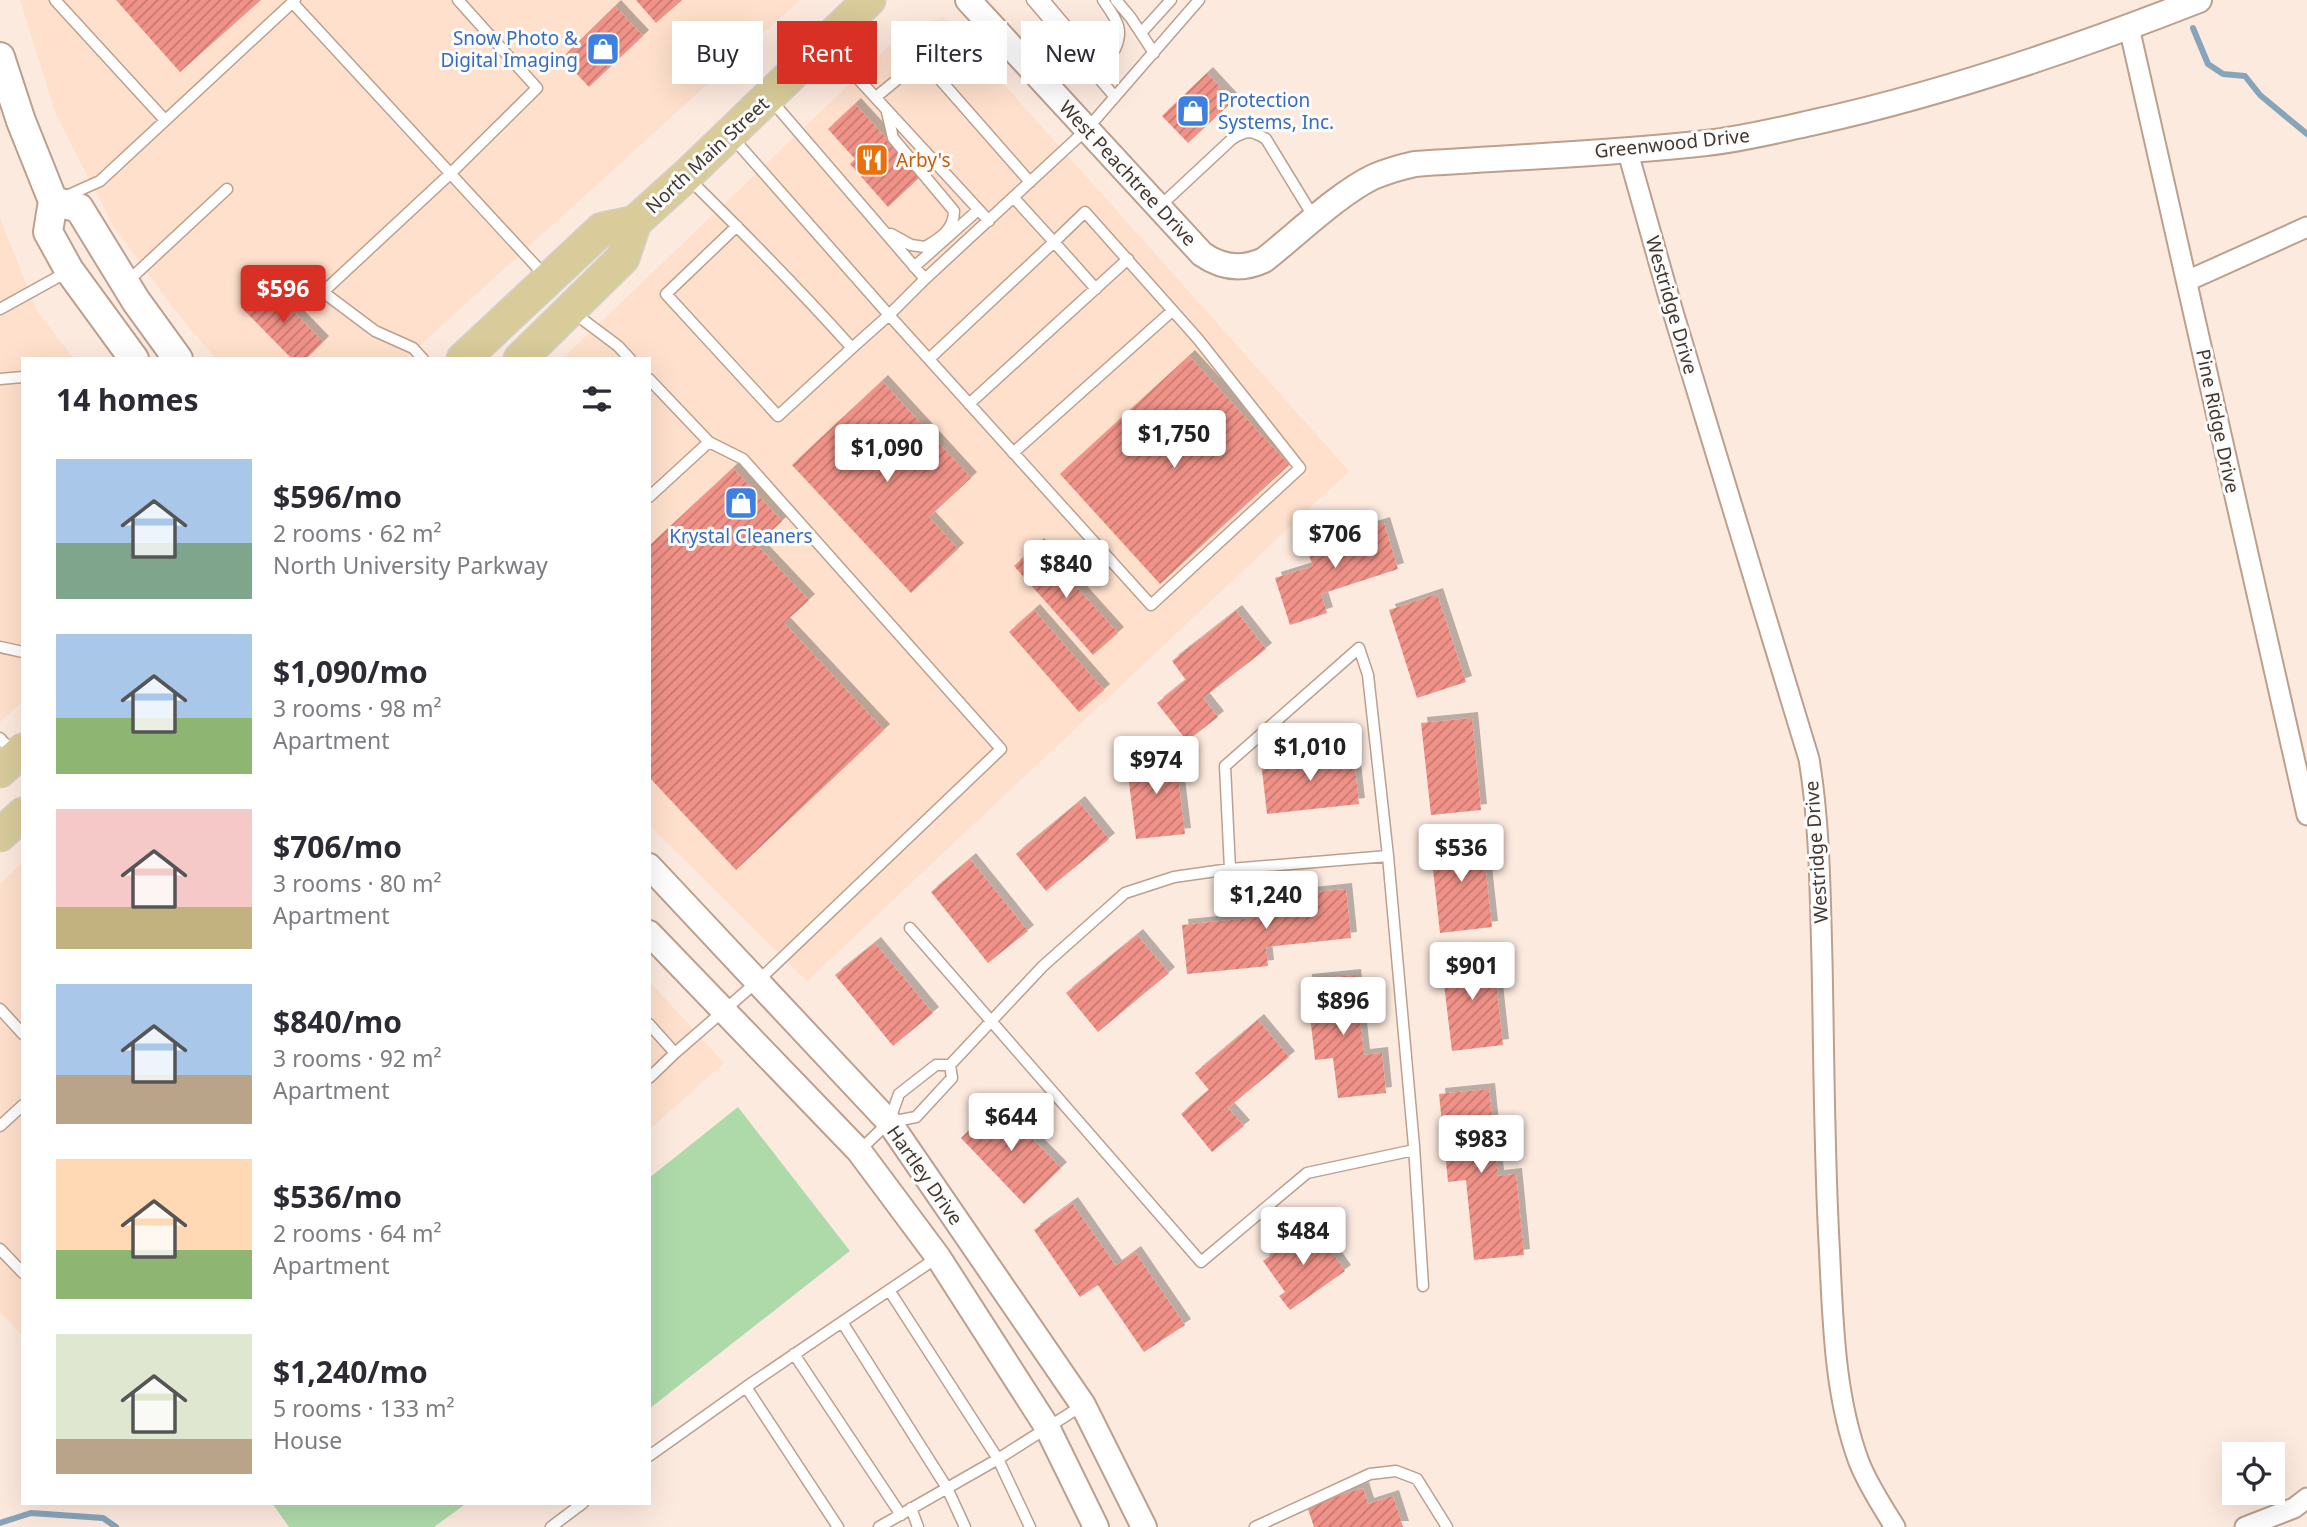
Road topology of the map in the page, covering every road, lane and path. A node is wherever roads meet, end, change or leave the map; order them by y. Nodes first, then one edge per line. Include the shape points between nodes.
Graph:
1 (55, 0) edge
2 (458, 0) edge
3 (968, 0) edge
4 (1032, 0) edge
5 (1044, 0) edge
6 (1102, 0) edge
7 (1116, 0) edge
8 (1171, 0) edge
9 (1199, 0) edge
10 (2199, 0) edge
11 (294, 1) edge
12 (865, 1) edge
13 (845, 21) edge
14 (2129, 27) junction
15 (1140, 33) junction
16 (1154, 53) junction
17 (0, 57) edge
18 (781, 84) edge
19 (864, 84) edge
20 (768, 97) junction
21 (876, 97) junction
22 (1115, 97) junction
23 (886, 109) junction
24 (164, 119) junction
25 (1087, 129) junction
26 (729, 134) junction
27 (1627, 149) junction
28 (451, 173) junction
29 (686, 176) junction
30 (1030, 183) junction
31 (226, 189) dead end
32 (1014, 198) junction
33 (53, 201) junction
34 (1159, 207) junction
35 (978, 210) junction
36 (1315, 220) junction
37 (989, 221) junction
38 (635, 222) junction
39 (737, 226) junction
40 (2307, 227) edge
41 (881, 228) junction
42 (1054, 242) junction
43 (1202, 254) joint
44 (1128, 259) junction
45 (914, 267) junction
46 (69, 270) junction
47 (555, 273) junction
48 (925, 279) junction
49 (2187, 281) junction
50 (126, 284) junction
51 (1096, 289) junction
52 (0, 309) edge
53 (570, 310) junction
54 (1172, 311) junction
55 (890, 315) junction
56 (852, 348) junction
57 (133, 357) edge
58 (177, 357) edge
59 (421, 357) edge
60 (465, 357) edge
61 (522, 357) edge
62 (628, 357) edge
63 (929, 359) junction
64 (21, 377) edge
65 (0, 379) edge
66 (651, 381) edge
67 (969, 404) junction
68 (709, 442) junction
69 (1013, 453) junction
70 (651, 496) edge
71 (0, 647) edge
72 (21, 652) edge
73 (2307, 815) edge
74 (21, 816) edge
75 (0, 835) edge
76 (1388, 856) junction
77 (651, 868) edge
78 (1230, 869) junction
79 (910, 928) dead end
80 (651, 935) edge
81 (759, 981) junction
82 (0, 1009) edge
83 (723, 1010) junction
84 (992, 1020) junction
85 (651, 1026) edge
86 (21, 1032) edge
87 (674, 1053) junction
88 (950, 1065) junction
89 (651, 1076) edge
90 (21, 1107) edge
91 (889, 1122) junction
92 (0, 1126) edge
93 (1414, 1150) junction
94 (859, 1151) junction
95 (0, 1249) edge
96 (938, 1257) junction
97 (21, 1271) edge
98 (1423, 1286) dead end
99 (889, 1290) junction
100 (842, 1322) junction
101 (794, 1354) junction
102 (746, 1387) junction
103 (1083, 1405) junction
104 (1047, 1427) junction
105 (651, 1455) edge
106 (998, 1458) junction
107 (947, 1488) junction
108 (2307, 1498) edge
109 (580, 1505) edge
110 (912, 1508) junction
111 (901, 1514) junction
112 (1278, 1522) edge
113 (551, 1527) edge
114 (838, 1527) edge
115 (879, 1527) edge
116 (918, 1527) edge
117 (965, 1527) edge
118 (1030, 1527) edge
119 (1096, 1527) edge
120 (1144, 1527) edge
121 (1255, 1527) edge
122 (1447, 1527) edge
123 (1895, 1527) edge
124 (2245, 1527) edge

1 - 24 lane
2 - 28 lane via 537,88
3 - 25 street, West Peachtree Drive
4 - 22 lane
5 - 6 lane via 1077,38 1103,54 1115,49 1121,36 1116,18
7 - 15 lane
8 - 15 lane
9 - 16 lane
10 - 14 street, Greenwood Drive
11 - 24 lane
11 - 28 lane
12 - 13 main road, North Main Street
14 - 27 street, Greenwood Drive via 1862,112 1707,143
14 - 49 street, Pine Ridge Drive
15 - 16 lane
16 - 22 lane
17 - 33 main road
18 - 20 main road, North Main Street
19 - 21 lane
20 - 26 main road, North Main Street
20 - 41 lane
21 - 23 lane
21 - 30 lane via 922,60
22 - 25 lane
23 - 35 lane
23 - 41 lane via 893,138 954,211 954,220 925,247 911,245
24 - 33 lane via 100,181
25 - 30 lane
25 - 34 street, West Peachtree Drive
26 - 29 main road, North Main Street
26 - 55 lane
27 - 36 street, Greenwood Drive via 1407,166 1373,177
27 - 123 street, Westridge Drive via 1809,759 1819,861 1827,1196 1840,1390 1860,1463
28 - 47 lane
28 - 59 lane via 323,292 375,331 413,348
29 - 38 main road, North Main Street
29 - 39 lane
30 - 32 lane
31 - 50 lane
32 - 37 lane
32 - 42 lane
33 - 46 main road via 48,232
33 - 50 main road via 79,208
34 - 36 lane via 1232,139 1253,131 1266,139
34 - 43 street, West Peachtree Drive
35 - 37 lane
35 - 45 lane
36 - 43 street, Greenwood Drive via 1254,265 1232,267
37 - 48 lane
38 - 47 main road, North Main Street via 602,229
38 - 53 main road, North Main Street via 623,258
39 - 56 lane
39 - 56 lane via 666,294 779,416
40 - 49 street
41 - 45 lane
42 - 44 lane via 1085,212
42 - 51 lane
42 - 63 lane
44 - 51 lane
44 - 54 lane
45 - 48 lane
46 - 52 lane
46 - 57 main road
47 - 53 main road
47 - 60 main road, North Main Street
48 - 55 lane
49 - 73 street, Pine Ridge Drive
50 - 58 main road
51 - 67 lane
53 - 61 main road, North Main Street
53 - 62 lane
54 - 69 lane
54 - 69 lane via 1300,468 1151,605
55 - 56 lane
55 - 63 lane
63 - 67 lane
64 - 65 lane
66 - 68 lane
67 - 69 lane
68 - 70 lane
68 - 81 lane via 743,459 1001,749
71 - 72 lane
74 - 75 main road
76 - 78 lane
76 - 78 lane via 1368,675 1359,648 1225,766
76 - 93 lane
77 - 81 street, Hartley Drive
78 - 84 lane via 1174,877 1125,893 1043,966
79 - 84 lane
80 - 83 street, Hartley Drive
81 - 83 lane
81 - 91 street, Hartley Drive
82 - 86 lane
83 - 87 lane
83 - 94 street, Hartley Drive
84 - 88 lane
84 - 93 lane via 1201,1262 1307,1173
85 - 87 lane
87 - 89 lane
88 - 91 lane via 936,1065 899,1094
88 - 91 lane via 952,1078 916,1117
90 - 92 lane
91 - 94 lane
91 - 103 street, Hartley Drive
93 - 98 lane
94 - 96 street, Hartley Drive
95 - 97 lane
96 - 99 lane
96 - 104 street, Hartley Drive
99 - 100 lane
99 - 106 lane
100 - 101 lane
100 - 107 lane
101 - 102 lane
101 - 111 lane
102 - 105 lane
102 - 114 lane
103 - 104 lane
103 - 120 street, Hartley Drive
104 - 106 lane
104 - 119 street, Hartley Drive
106 - 107 lane
106 - 118 lane
107 - 110 lane
107 - 117 lane
108 - 124 street via 2294,1508
109 - 113 lane
110 - 111 lane
110 - 116 lane
111 - 115 lane
112 - 121 lane
112 - 122 lane via 1370,1474 1396,1471 1417,1479

